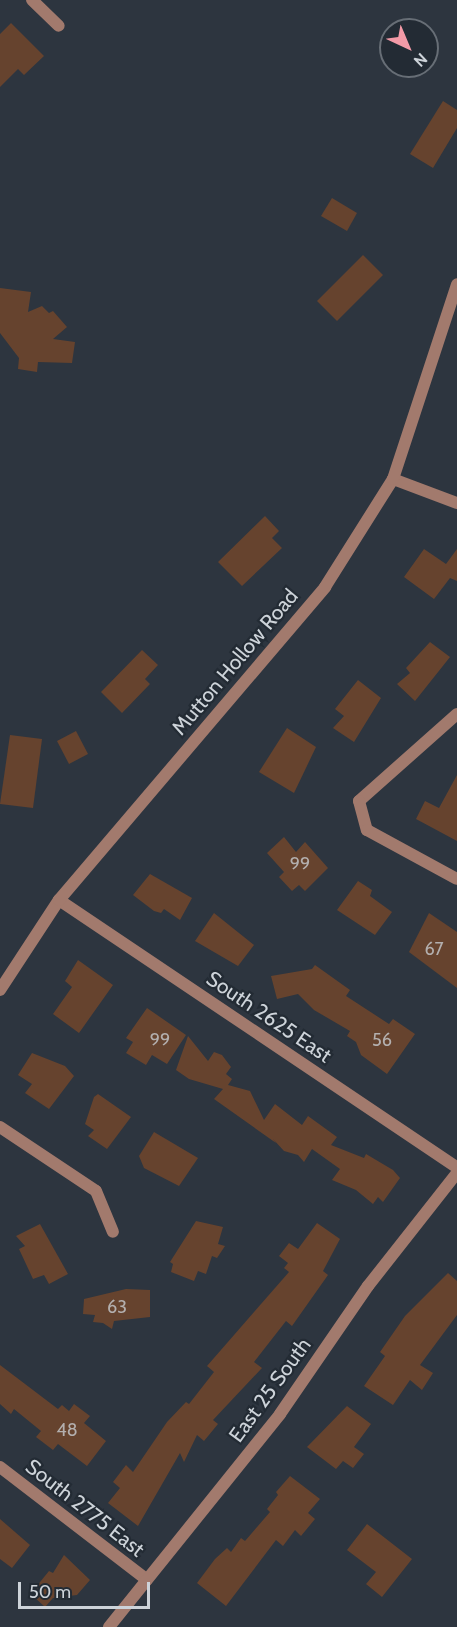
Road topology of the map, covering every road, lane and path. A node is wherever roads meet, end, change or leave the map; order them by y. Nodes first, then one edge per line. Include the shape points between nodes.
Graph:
1 (32, 0) edge
2 (59, 26) dead end
3 (457, 284) edge
4 (393, 479) junction
5 (457, 503) edge
6 (457, 714) edge
7 (457, 879) edge
8 (59, 900) junction
9 (0, 990) edge
10 (0, 1127) edge
11 (457, 1167) edge
12 (457, 1173) edge
13 (113, 1232) dead end
14 (0, 1467) edge
15 (147, 1580) junction
16 (109, 1627) edge

1 - 2 street
3 - 4 street, Mutton Hollow Road
4 - 5 street
4 - 8 street, Mutton Hollow Road via 325,587
6 - 7 street via 359,801 367,830
8 - 9 street, Mutton Hollow Road
8 - 11 street, South 2625 East
10 - 13 street via 96,1191
12 - 15 street, East 25 South via 368,1286 280,1414
14 - 15 street, South 2775 East
15 - 16 street, East 25 South

